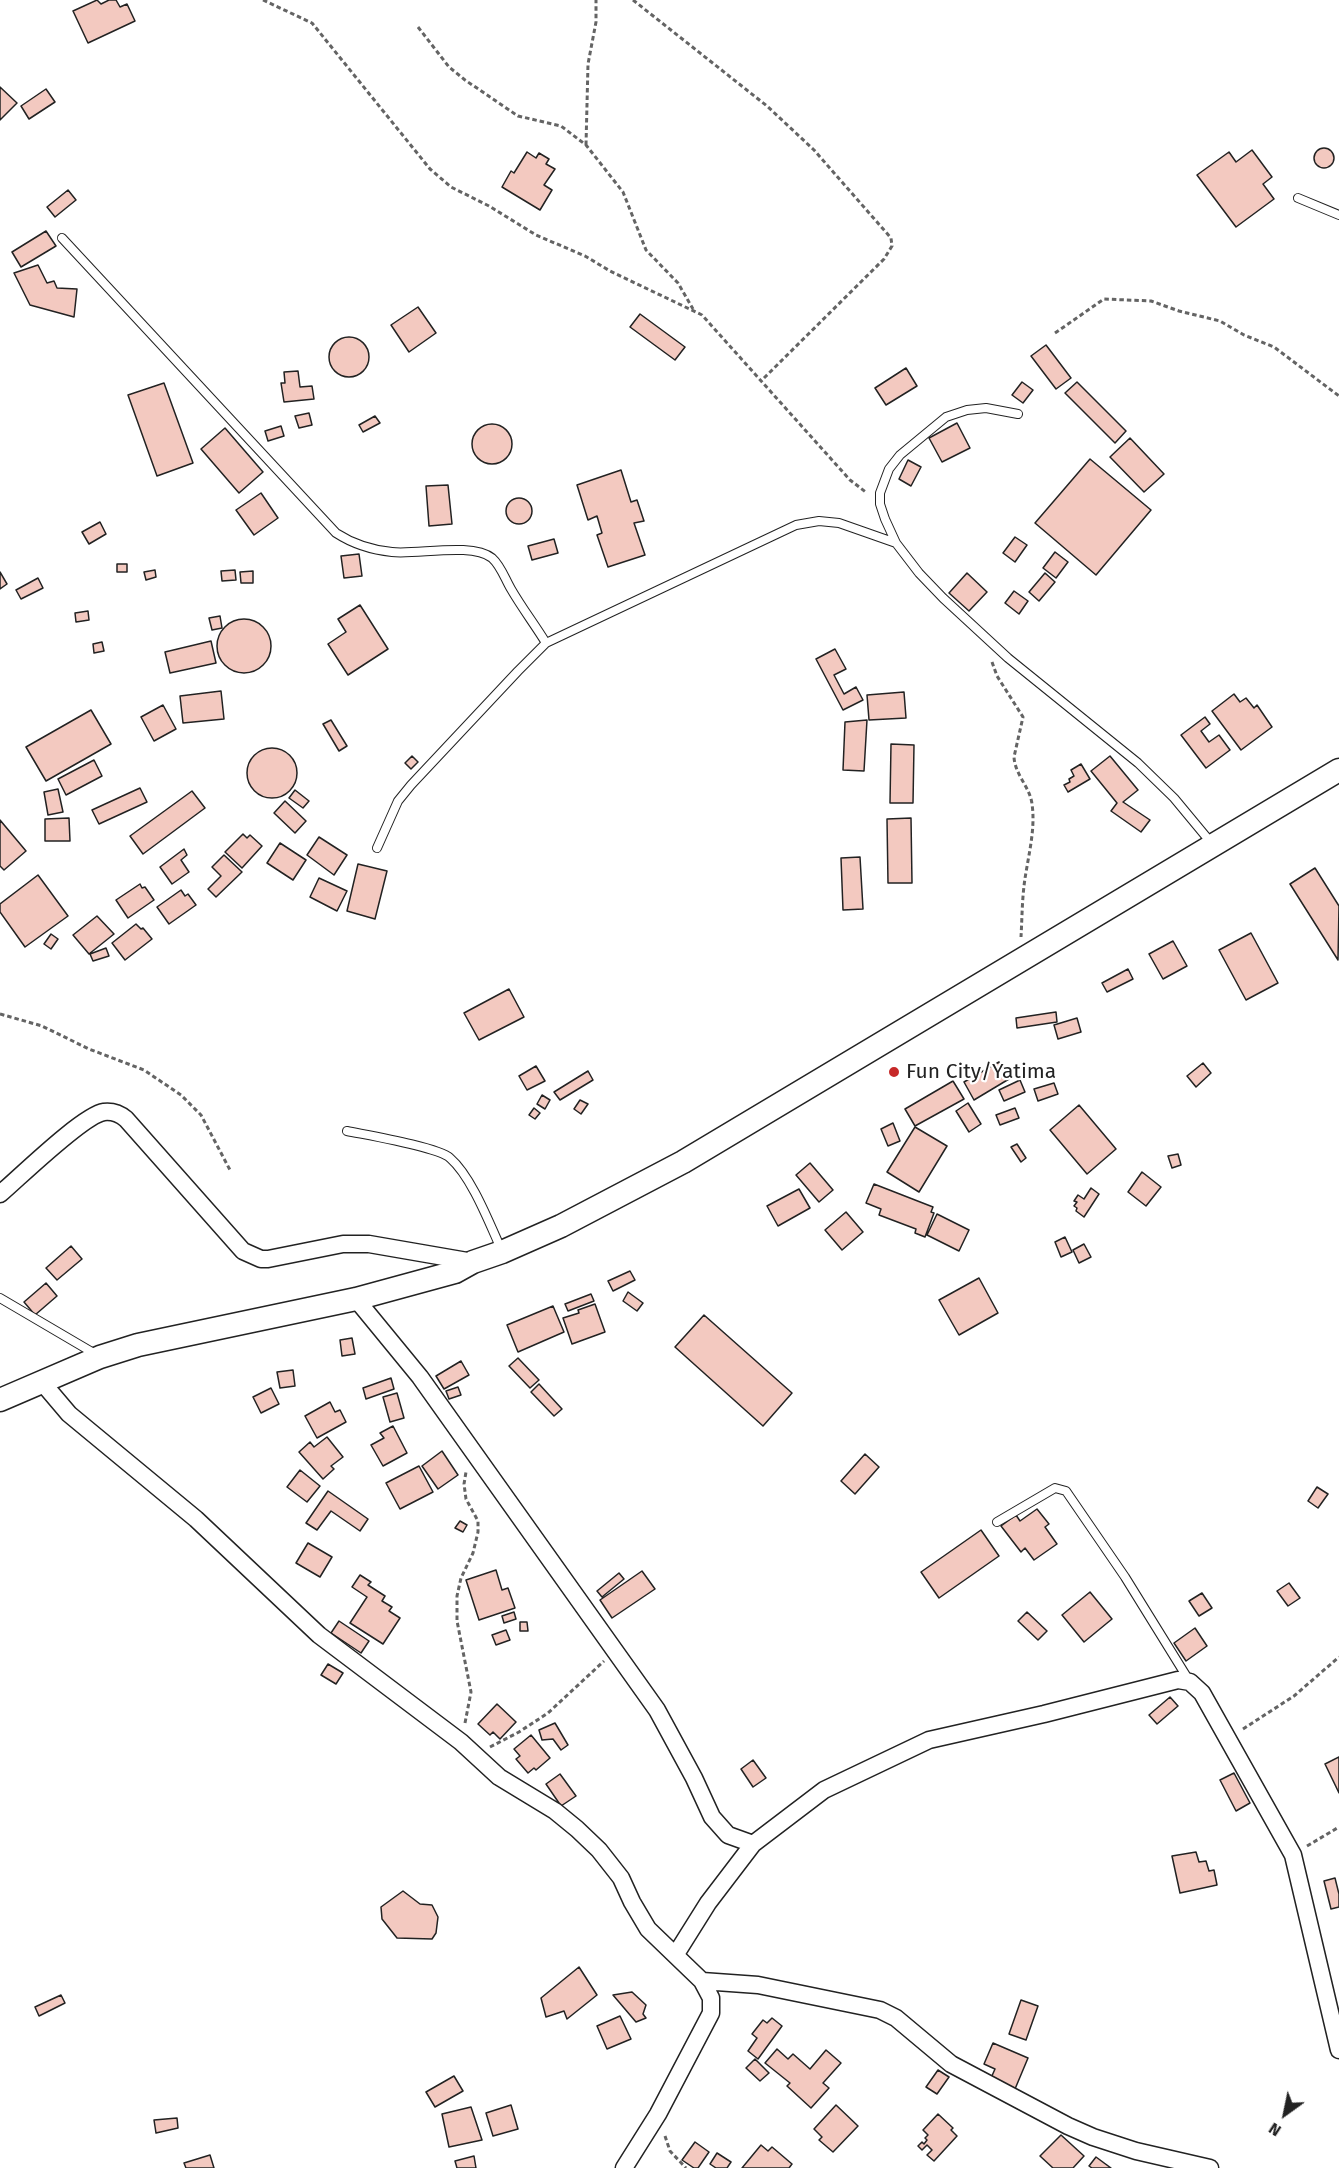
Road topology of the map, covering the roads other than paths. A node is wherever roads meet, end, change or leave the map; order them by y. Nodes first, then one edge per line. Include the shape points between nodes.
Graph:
1 (1298, 198) dead end
2 (1339, 216) edge
3 (62, 238) dead end
4 (1018, 414) dead end
5 (896, 543) junction
6 (546, 643) junction
7 (1339, 770) edge
8 (1213, 845) junction
9 (377, 848) dead end
10 (346, 1131) dead end
11 (0, 1194) edge
12 (502, 1252) junction
13 (473, 1262) junction
14 (0, 1298) edge
15 (356, 1299) junction
16 (100, 1357) junction
17 (40, 1381) junction
18 (0, 1400) edge
19 (997, 1522) dead end
20 (1191, 1682) junction
21 (753, 1844) junction
22 (676, 1954) junction
23 (702, 1981) junction
24 (1338, 2043) edge
25 (624, 2168) edge
26 (1210, 2168) edge

1 - 2 lane
3 - 6 lane via 336,533 365,547 394,553 450,550 490,556
4 - 5 lane via 986,408 946,417 900,455 882,485 880,504
5 - 6 lane via 839,523 796,525
5 - 8 lane via 943,598 1008,658 1138,763
6 - 9 lane via 398,801
7 - 8 main road
8 - 12 main road via 683,1162
10 - 12 lane via 449,1156 476,1195
11 - 13 street via 79,1125 97,1114 115,1112 126,1119 243,1251 252,1256 268,1259 343,1244 369,1244
12 - 13 main road
13 - 15 main road via 455,1272
14 - 16 lane
15 - 16 main road via 138,1345
15 - 21 street via 420,1377 657,1710 712,1817 728,1835
16 - 17 main road
17 - 18 main road
17 - 22 street via 69,1414 196,1520 319,1635 461,1742 499,1778 555,1811 577,1829 621,1878 648,1929
19 - 20 lane via 1055,1488 1066,1491
20 - 21 street via 1178,1680 929,1740 824,1790
20 - 24 street via 1202,1693 1293,1855
21 - 22 street via 708,1903
22 - 23 street
23 - 25 street via 711,1998 711,2013 658,2114
23 - 26 street via 758,1985 880,2010 896,2018 951,2064 1068,2126 1161,2159

